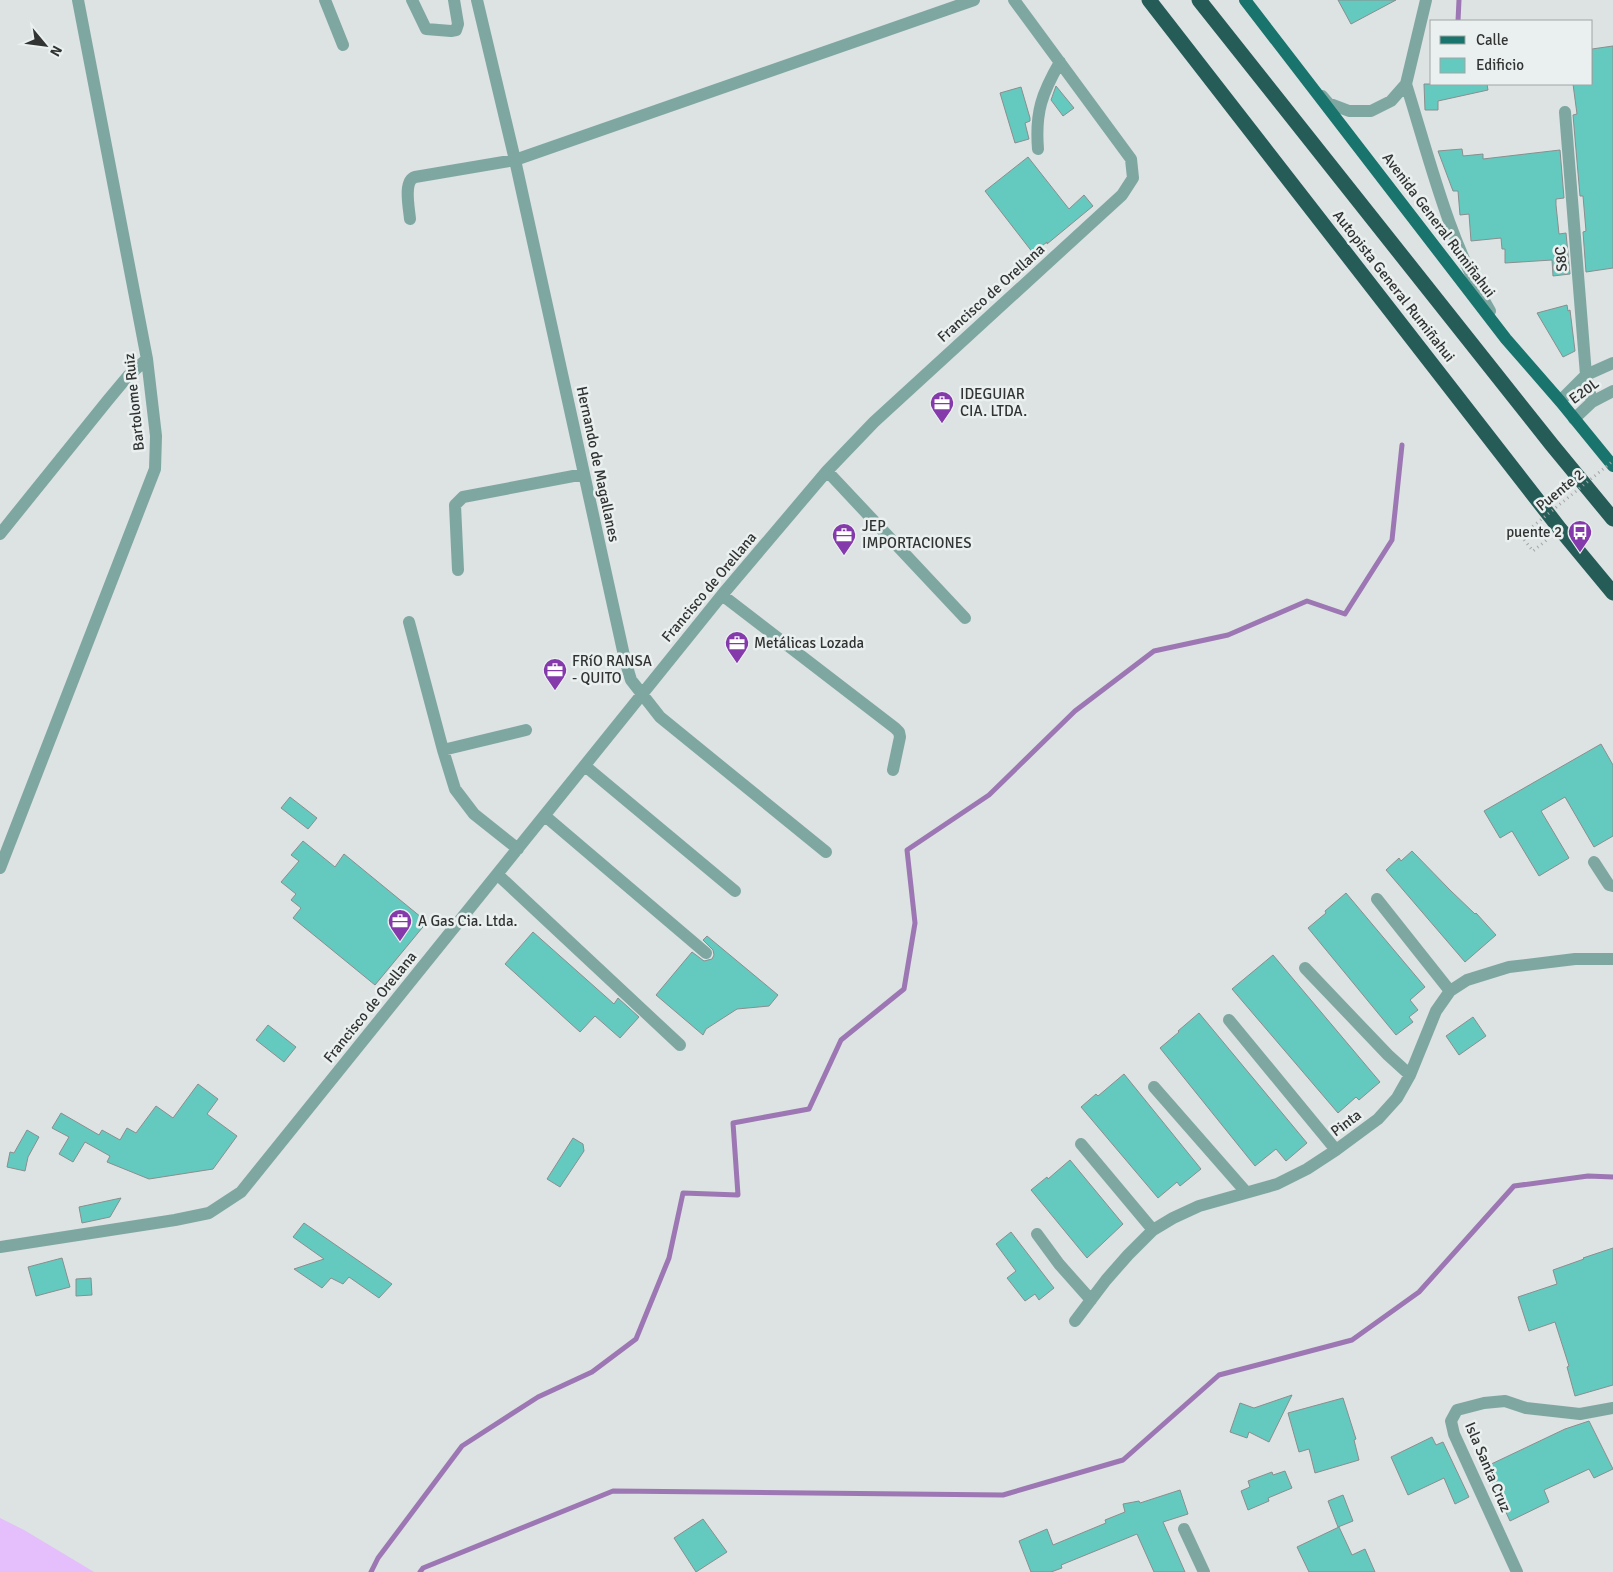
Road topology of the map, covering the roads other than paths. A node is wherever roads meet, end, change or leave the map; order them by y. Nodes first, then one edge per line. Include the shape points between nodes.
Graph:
1 (78, 0) edge
2 (325, 0) edge
3 (412, 0) edge
4 (454, 0) edge
5 (477, 0) edge
6 (974, 0) edge
7 (1014, 0) edge
8 (1149, 0) edge
9 (1199, 0) edge
10 (1245, 0) edge
11 (1426, 0) edge
12 (343, 45) dead end
13 (1060, 62) junction
14 (1406, 84) junction
15 (1313, 86) junction
16 (1565, 112) dead end
17 (1038, 149) dead end
18 (515, 160) junction
19 (410, 218) dead end
20 (1506, 339) junction
21 (147, 359) junction
22 (1613, 363) edge
23 (1586, 374) junction
24 (1613, 391) edge
25 (1560, 401) junction
26 (1592, 402) junction
27 (1574, 419) junction
28 (1613, 466) edge
29 (827, 471) junction
30 (584, 474) junction
31 (1613, 519) edge
32 (0, 534) edge
33 (458, 570) dead end
34 (1613, 593) edge
35 (722, 595) junction
36 (965, 618) dead end
37 (409, 622) dead end
38 (643, 694) junction
39 (526, 730) dead end
40 (443, 750) junction
41 (585, 766) junction
42 (893, 770) dead end
43 (545, 816) junction
44 (518, 849) junction
45 (826, 852) dead end
46 (1594, 862) dead end
47 (0, 868) edge
48 (497, 874) junction
49 (1613, 886) edge
50 (736, 891) dead end
51 (1377, 899) dead end
52 (706, 953) dead end
53 (1613, 959) edge
54 (1305, 968) dead end
55 (1450, 991) junction
56 (1230, 1020) dead end
57 (680, 1045) dead end
58 (1410, 1075) junction
59 (1154, 1087) dead end
60 (1081, 1144) dead end
61 (1336, 1150) junction
62 (1246, 1192) junction
63 (1153, 1230) junction
64 (1038, 1234) dead end
65 (0, 1247) edge
66 (1091, 1300) junction
67 (1075, 1321) dead end
68 (1613, 1408) edge
69 (1184, 1529) dead end
70 (1204, 1572) edge
71 (1517, 1572) edge

1 - 21 street, Bartolome Ruiz
2 - 12 street
3 - 4 street via 426,29 451,31 456,30 458,24
5 - 18 street, Hernando de Magallanes
6 - 18 street
7 - 13 street, Francisco de Orellana
8 - 34 highway, Autopista General Rumiñahui
9 - 31 highway, Autopista General Rumiñahui
10 - 15 main road, Avenida General Rumiñahui
11 - 14 street
13 - 17 street via 1042,99 1036,128
13 - 29 street, Francisco de Orellana via 1131,158 1133,178 1122,195 874,422
14 - 15 street via 1392,101 1371,111 1349,111 1328,103
14 - 20 street via 1456,242 1478,291
15 - 20 main road, Avenida General Rumiñahui
16 - 23 street, S8C
18 - 19 street via 411,178 407,184
18 - 30 street, Hernando de Magallanes
20 - 25 main road, Avenida General Rumiñahui
21 - 32 street via 128,376
21 - 47 street, Bartolome Ruiz via 156,436 155,469
22 - 23 street, E20L
23 - 25 street, E20L
23 - 26 street, S8C
24 - 26 street, E20L
25 - 27 main road, Avenida General Rumiñahui
26 - 27 street, E20L
27 - 28 main road, Avenida General Rumiñahui
29 - 35 street, Francisco de Orellana
29 - 36 street
30 - 33 street via 459,500 456,505
30 - 38 street, Hernando de Magallanes via 625,660 631,680
35 - 38 street, Francisco de Orellana
35 - 42 street via 899,732
37 - 40 street
38 - 41 street, Francisco de Orellana
38 - 45 street, Hernando de Magallanes via 660,717
39 - 40 street
40 - 44 street via 456,789 474,814
41 - 43 street, Francisco de Orellana
41 - 50 street
43 - 44 street, Francisco de Orellana
43 - 52 street
44 - 48 street, Francisco de Orellana
46 - 49 street via 1609,885
48 - 57 street
48 - 65 street, Francisco de Orellana via 241,1192 209,1213
51 - 55 street
53 - 55 street, Pinta via 1575,958 1509,967 1467,980
54 - 58 street
55 - 58 street, Pinta via 1436,1011
56 - 61 street
58 - 61 street, Pinta via 1397,1098 1378,1119
59 - 62 street
60 - 63 street
61 - 62 street, Pinta via 1277,1184
62 - 63 street, Pinta via 1199,1206
63 - 66 street, Pinta
64 - 66 street
66 - 67 street, Pinta
68 - 71 street, Isla Santa Cruz via 1580,1414 1526,1408 1505,1401 1457,1410 1451,1420 1454,1434
69 - 70 street

